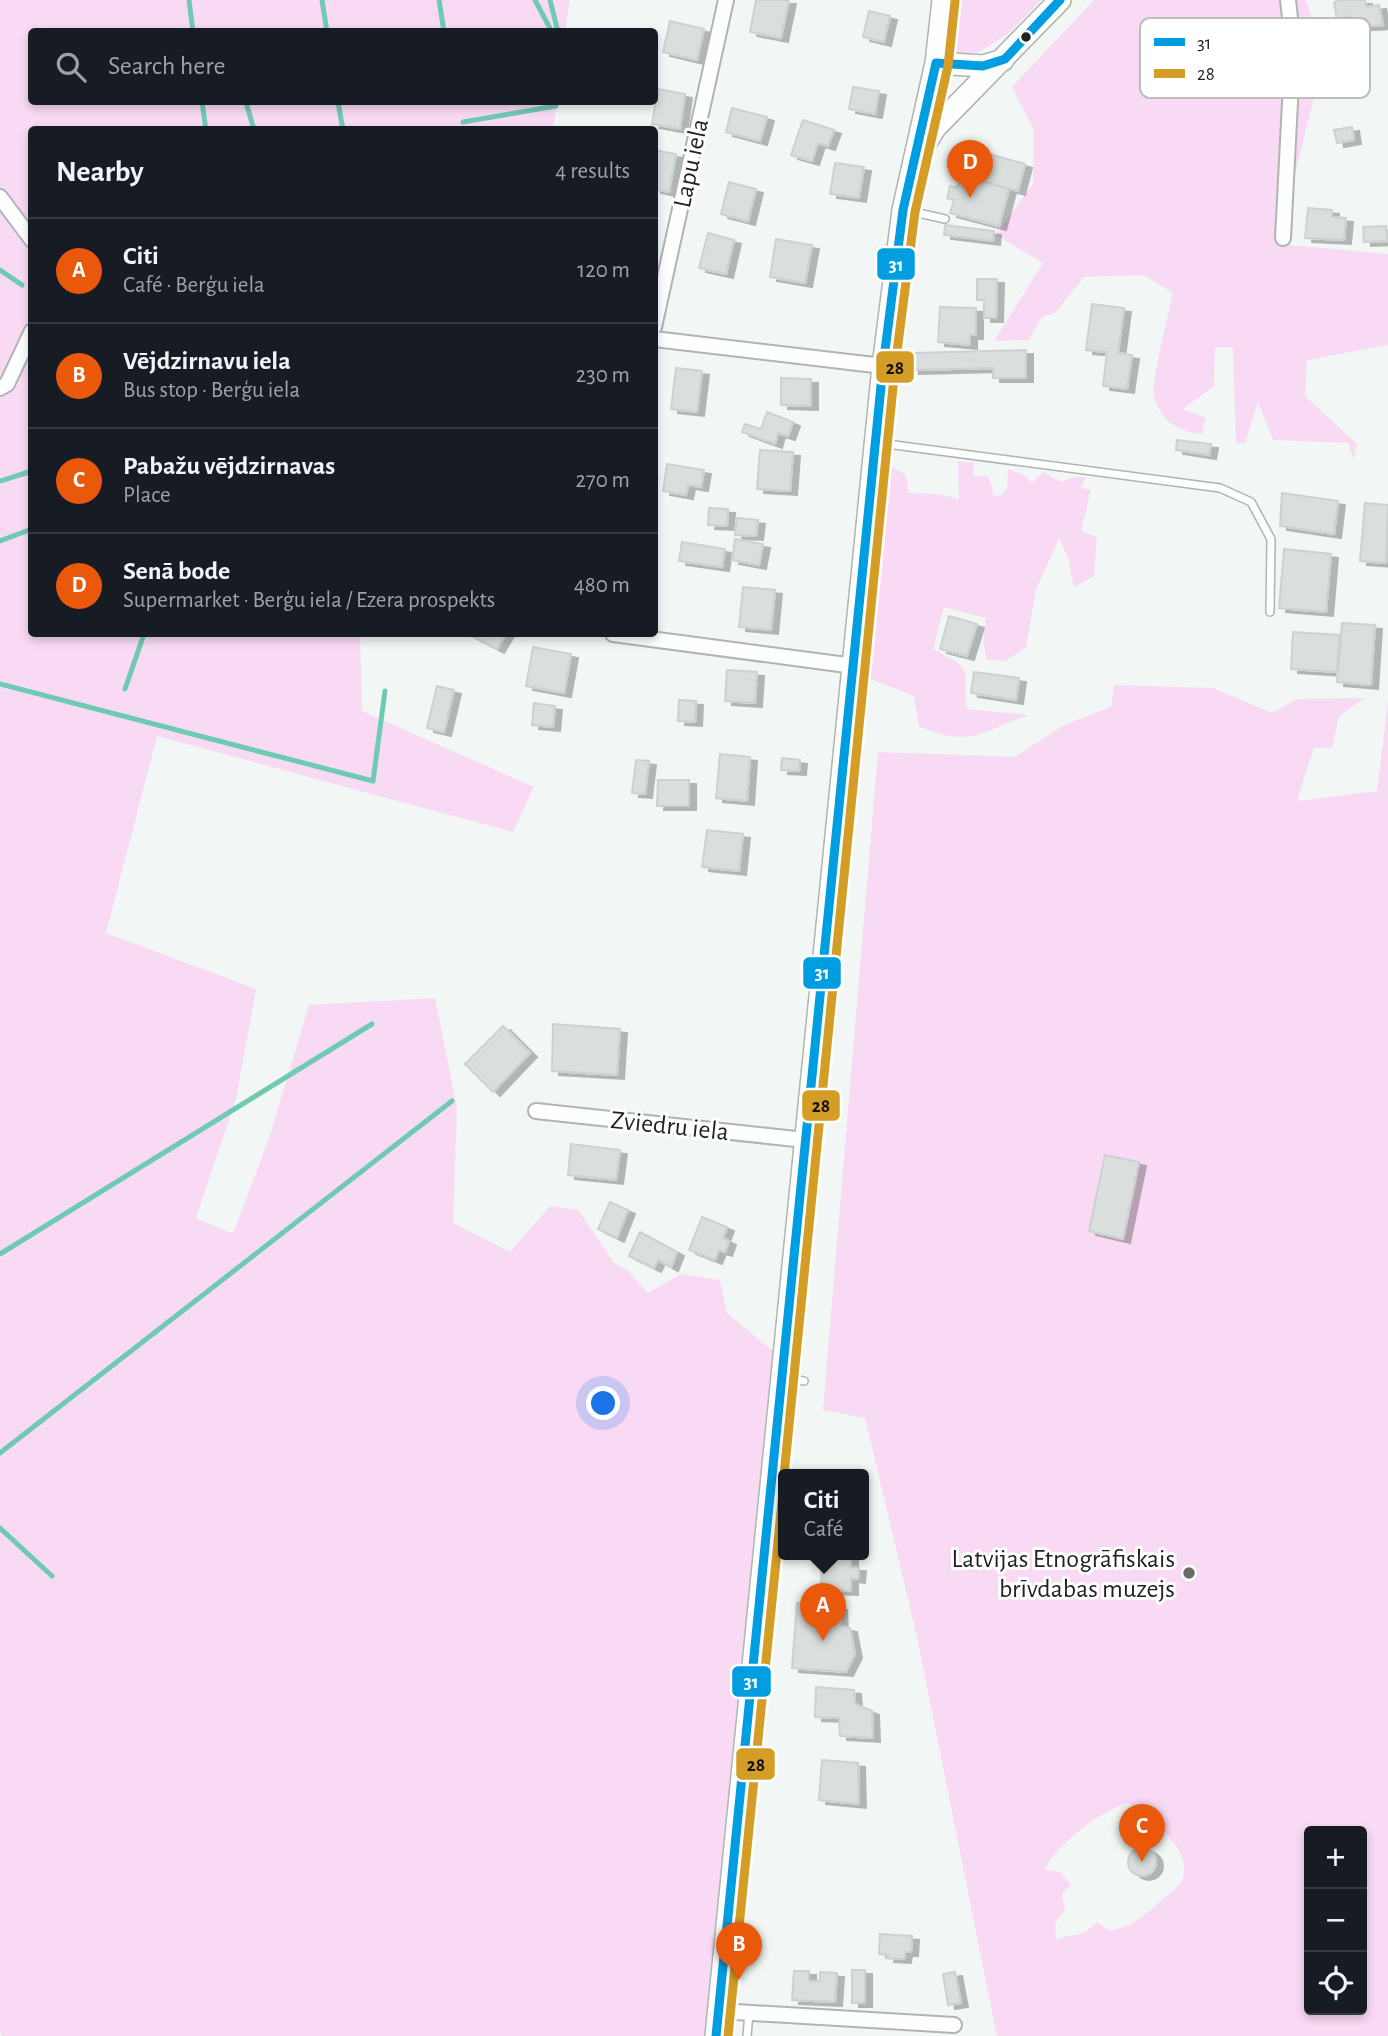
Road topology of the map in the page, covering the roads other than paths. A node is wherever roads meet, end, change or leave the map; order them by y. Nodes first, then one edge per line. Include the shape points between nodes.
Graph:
1 (726, 0) edge
2 (943, 0) edge
3 (1060, 0) edge
4 (1288, 0) edge
5 (1290, 18) edge
6 (1004, 59) junction
7 (936, 63) junction
8 (1290, 98) edge
9 (911, 167) junction
10 (0, 197) edge
11 (903, 209) junction
12 (945, 219) dead end
13 (28, 235) edge
14 (1283, 237) dead end
15 (658, 309) edge
16 (28, 339) edge
17 (658, 339) edge
18 (883, 366) junction
19 (0, 388) edge
20 (877, 443) junction
21 (1270, 612) dead end
22 (636, 637) edge
23 (854, 666) junction
24 (536, 1111) dead end
25 (805, 1140) junction
26 (782, 1378) junction
27 (804, 1381) dead end
28 (719, 2011) junction
29 (749, 2013) junction
30 (954, 2025) dead end
31 (716, 2036) edge
32 (747, 2036) edge

1 - 15 street, Lapu iela
2 - 7 main road
3 - 6 main road
4 - 5 street
6 - 7 main road via 983,66
6 - 9 main road via 936,128
7 - 9 main road
8 - 14 street
9 - 11 main road
10 - 13 street
11 - 12 lane
11 - 18 main road
16 - 19 street via 7,384
17 - 18 street
18 - 20 main road
20 - 21 lane via 1220,488 1251,502 1271,540
20 - 23 main road
22 - 23 street
23 - 25 main road
24 - 25 street, Zviedru iela
25 - 26 main road
26 - 27 lane
26 - 28 main road
28 - 29 street
28 - 31 main road
29 - 30 street
29 - 32 lane

